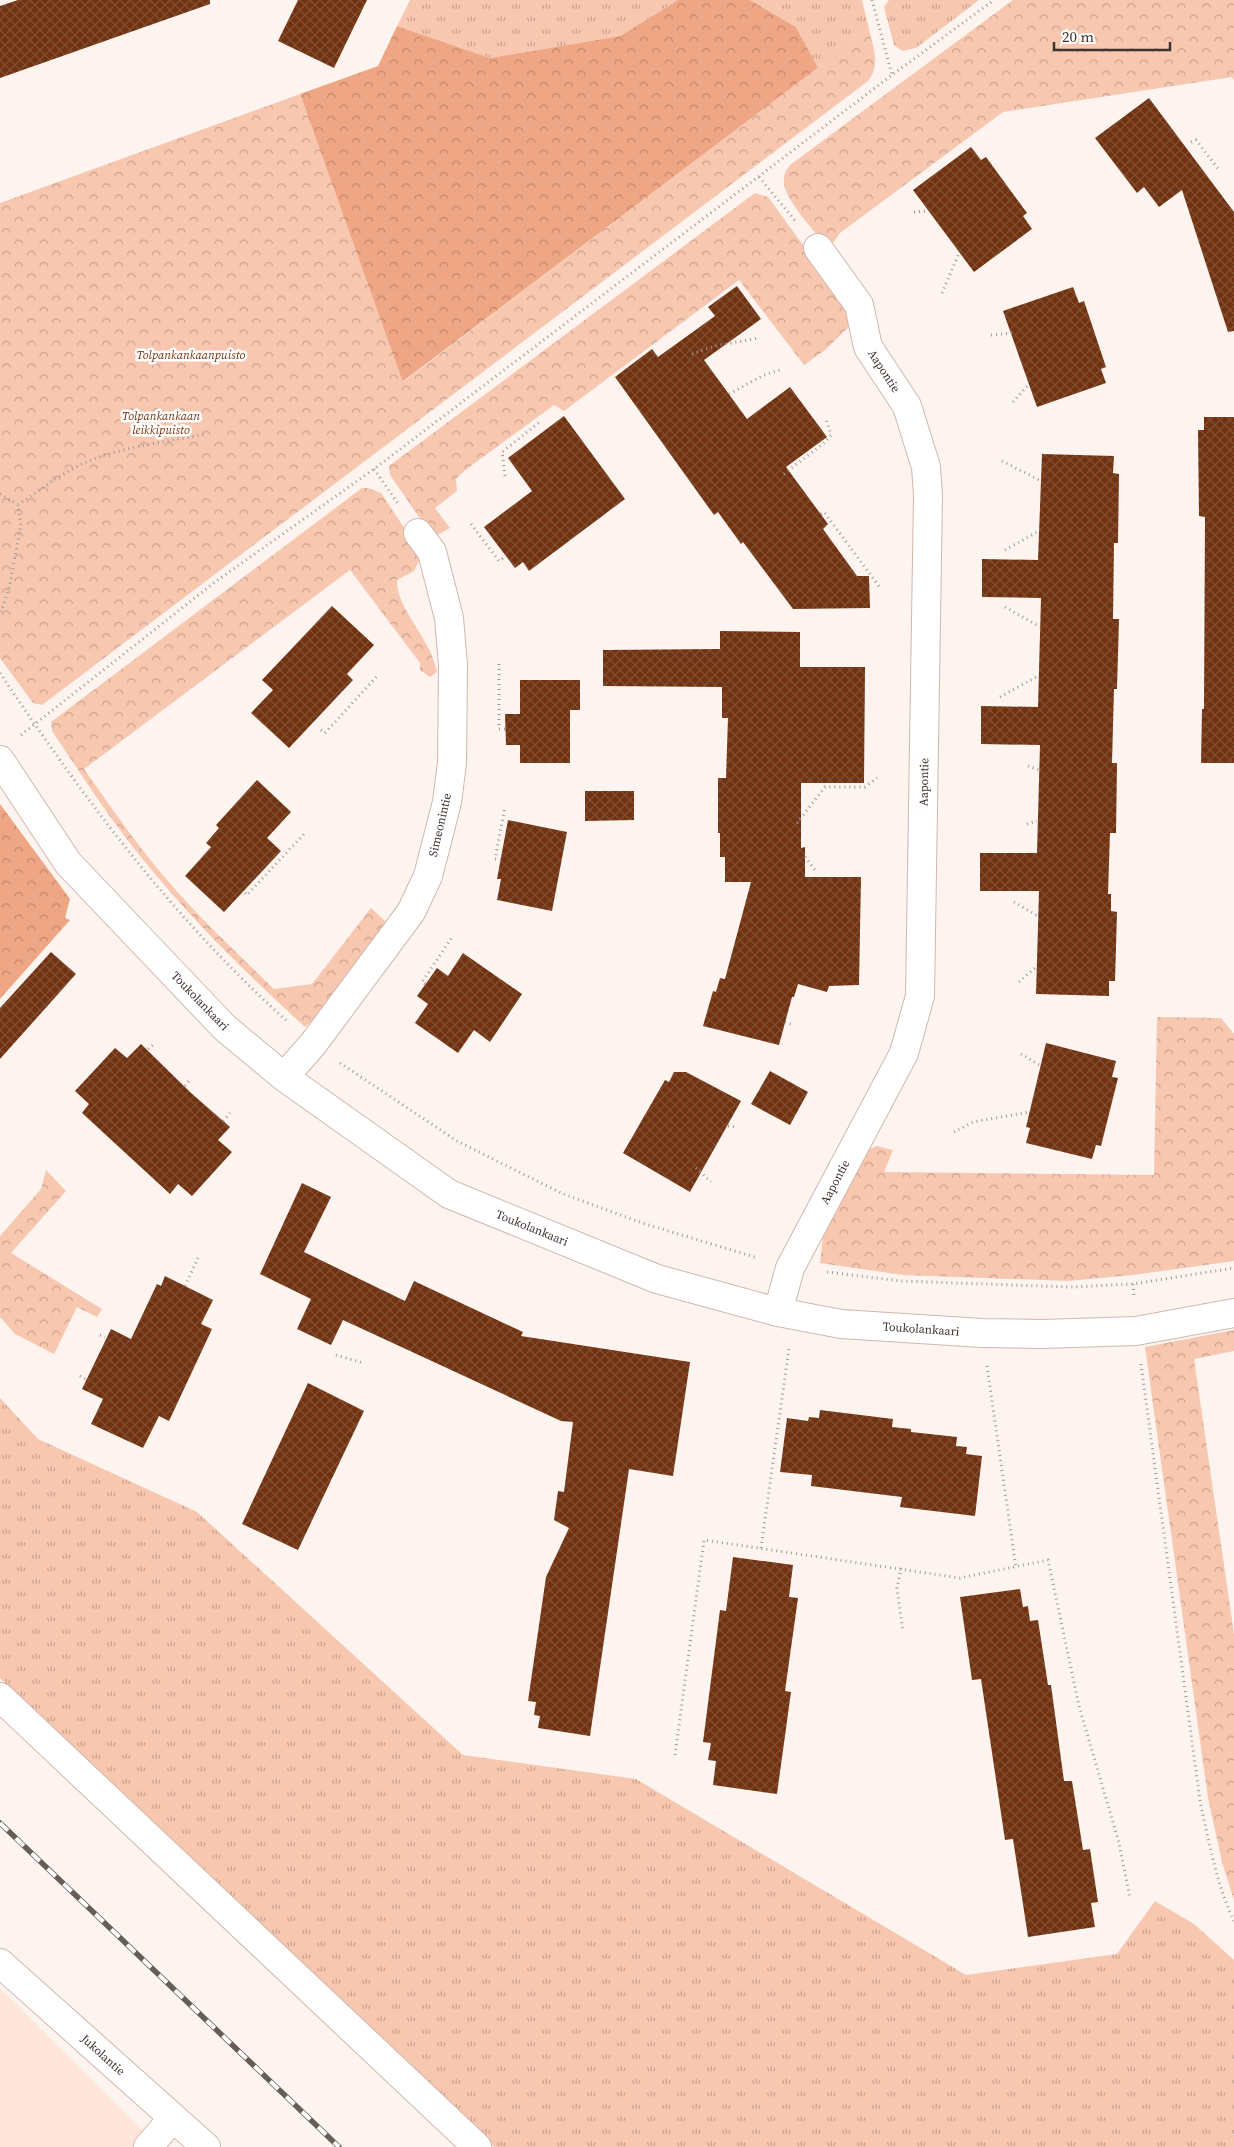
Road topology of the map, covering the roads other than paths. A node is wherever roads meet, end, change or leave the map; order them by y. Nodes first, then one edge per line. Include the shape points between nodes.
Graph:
1 (818, 248) road end
2 (418, 533) road end
3 (0, 760) edge
4 (284, 1077) junction
5 (1234, 1313) edge
6 (786, 1314) junction
7 (0, 1697) edge
8 (0, 1963) edge
9 (173, 2118) junction
10 (148, 2147) edge
11 (206, 2147) edge
12 (477, 2147) edge

1 - 6 street, Aapontie via 859,305 868,347 907,406 926,467 920,996 904,1053 790,1268
2 - 4 street, Simeonintie via 432,552 449,618 453,665 452,763 447,802 428,876 411,912 313,1044
3 - 4 street, Toukolankaari via 68,863 224,1027
4 - 6 street, Toukolankaari via 449,1194 656,1279
5 - 6 street, Toukolankaari via 1136,1331 1041,1334 841,1324
7 - 12 street
8 - 9 street, Jukolantie
9 - 10 street
9 - 11 street, Jukolantie

